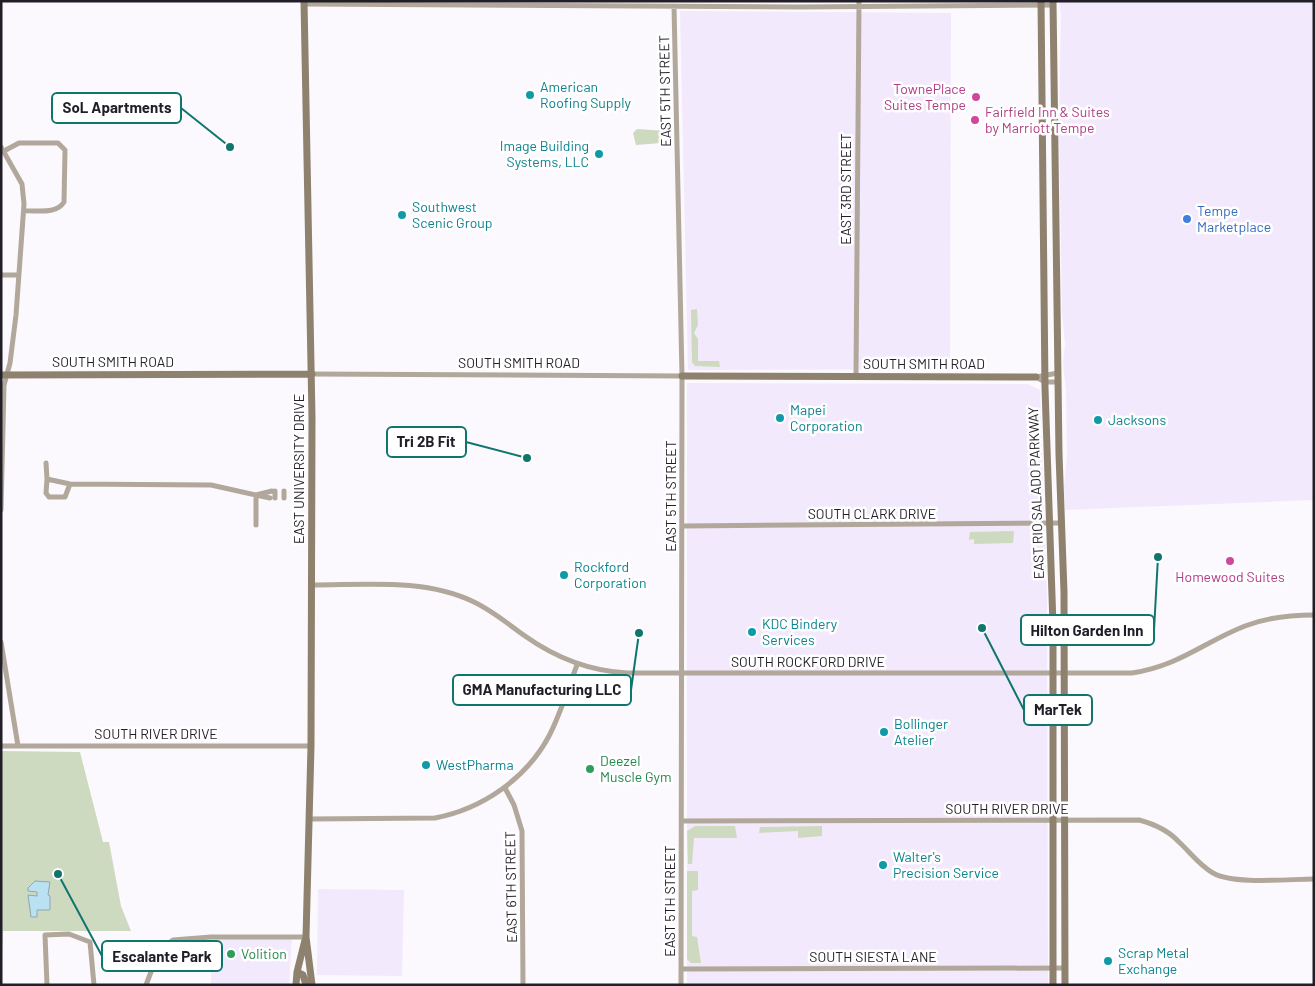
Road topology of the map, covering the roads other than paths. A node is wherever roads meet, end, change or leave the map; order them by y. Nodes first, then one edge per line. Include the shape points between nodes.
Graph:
1 (304, 2) edge
2 (607, 3) edge
3 (1041, 3) edge
4 (1053, 3) edge
5 (859, 4) edge
6 (674, 6) junction
7 (2, 149) edge
8 (24, 210) junction
9 (18, 275) junction
10 (1, 276) edge
11 (1058, 373) junction
12 (312, 374) junction
13 (4, 375) edge
14 (682, 376) junction
15 (856, 376) junction
16 (1036, 377) joint
17 (1045, 378) junction
18 (1058, 382) junction
19 (46, 463) dead end
20 (47, 479) junction
21 (70, 484) junction
22 (284, 491) dead end
23 (256, 495) junction
24 (284, 498) dead end
25 (1, 510) edge
26 (1061, 523) junction
27 (1048, 524) junction
28 (256, 525) dead end
29 (682, 526) junction
30 (312, 585) junction
31 (1314, 615) edge
32 (1, 642) edge
33 (577, 665) junction
34 (1053, 673) junction
35 (1064, 673) junction
36 (682, 674) junction
37 (1, 746) edge
38 (18, 746) junction
39 (311, 746) junction
40 (505, 788) junction
41 (310, 819) junction
42 (1052, 820) junction
43 (1064, 820) junction
44 (681, 821) junction
45 (1314, 879) edge
46 (306, 938) junction
47 (1053, 968) junction
48 (1065, 968) junction
49 (681, 969) junction
50 (297, 972) junction
51 (48, 985) edge
52 (94, 985) edge
53 (146, 985) edge
54 (296, 985) edge
55 (306, 985) edge
56 (312, 985) edge
57 (523, 985) edge
58 (681, 985) edge
59 (1053, 985) edge
60 (1065, 985) edge

1 - 2 street via 423,6
1 - 12 main road, EAST UNIVERSITY DRIVE
2 - 6 street
3 - 4 street
3 - 5 street
3 - 17 main road, EAST RIO SALADO PARKWAY
4 - 11 main road, EAST RIO SALADO PARKWAY
5 - 6 street
5 - 15 street, EAST 3RD STREET
6 - 14 street, EAST 5TH STREET
7 - 8 street via 22,184
7 - 8 street via 24,143 58,143 65,150 64,202 54,210
8 - 9 street
9 - 10 street
9 - 13 street via 16,315
11 - 17 street, SOUTH SMITH ROAD
11 - 18 main road, EAST RIO SALADO PARKWAY
12 - 13 main road, SOUTH SMITH ROAD
12 - 14 street, SOUTH SMITH ROAD
12 - 30 main road, EAST UNIVERSITY DRIVE
13 - 25 street
14 - 15 main road, SOUTH SMITH ROAD
14 - 29 street, EAST 5TH STREET
15 - 16 main road, SOUTH SMITH ROAD
16 - 17 street, SOUTH SMITH ROAD
17 - 18 street, SOUTH SMITH ROAD
17 - 27 main road, EAST RIO SALADO PARKWAY
18 - 26 main road, EAST RIO SALADO PARKWAY
19 - 20 street
20 - 21 street
20 - 21 street via 46,493 49,497 65,497
21 - 23 street via 211,484
22 - 24 street
23 - 23 street via 273,491 273,498
23 - 28 street
26 - 27 street, SOUTH CLARK DRIVE
26 - 35 main road, EAST RIO SALADO PARKWAY
27 - 29 street, SOUTH CLARK DRIVE
27 - 34 main road, EAST RIO SALADO PARKWAY
29 - 36 street, EAST 5TH STREET
30 - 33 street, SOUTH ROCKFORD DRIVE via 396,585 451,593 499,616 527,637
30 - 39 main road, EAST UNIVERSITY DRIVE
31 - 35 street, SOUTH ROCKFORD DRIVE via 1276,617 1256,622 1185,658 1145,671
32 - 38 street
33 - 36 street, SOUTH ROCKFORD DRIVE via 616,672
33 - 40 street via 549,736 534,759
34 - 35 street, SOUTH ROCKFORD DRIVE
34 - 36 street, SOUTH ROCKFORD DRIVE
34 - 42 main road, EAST RIO SALADO PARKWAY
35 - 43 main road, EAST RIO SALADO PARKWAY
36 - 44 street, EAST 5TH STREET
37 - 38 street, SOUTH RIVER DRIVE
38 - 39 street, SOUTH RIVER DRIVE
39 - 41 main road, EAST UNIVERSITY DRIVE
40 - 41 street via 475,806 435,818
40 - 57 street, EAST 6TH STREET via 522,831
41 - 46 main road, EAST UNIVERSITY DRIVE
42 - 43 street, SOUTH RIVER DRIVE
42 - 44 street, SOUTH RIVER DRIVE
42 - 47 main road, EAST RIO SALADO PARKWAY
43 - 45 street, SOUTH RIVER DRIVE via 1139,820 1156,824 1178,840 1198,863 1222,876 1246,880
43 - 48 main road, EAST RIO SALADO PARKWAY
44 - 49 street, EAST 5TH STREET
46 - 50 main road, EAST UNIVERSITY DRIVE
46 - 53 street via 174,940 159,951
46 - 56 main road, EAST UNIVERSITY DRIVE
47 - 48 street, SOUTH SIESTA LANE
47 - 49 street, SOUTH SIESTA LANE
47 - 59 main road, EAST RIO SALADO PARKWAY
48 - 60 main road
49 - 58 street, EAST 5TH STREET
50 - 54 main road, EAST UNIVERSITY DRIVE
50 - 55 main road via 306,979
51 - 52 street via 45,935 69,934 90,942

